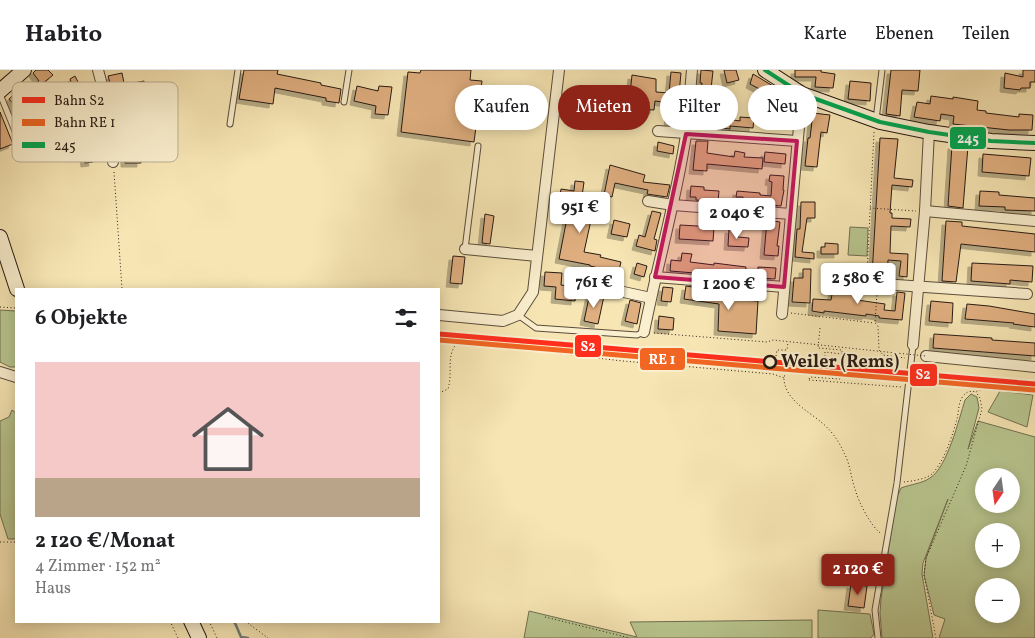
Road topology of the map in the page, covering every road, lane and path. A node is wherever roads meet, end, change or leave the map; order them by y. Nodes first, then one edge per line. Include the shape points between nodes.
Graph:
1 (24, 70) edge
2 (238, 70) edge
3 (349, 70) edge
4 (559, 70) edge
5 (692, 70) edge
6 (765, 70) edge
7 (882, 70) edge
8 (788, 85) edge
9 (0, 93) edge
10 (817, 99) edge
11 (344, 102) dead end
12 (878, 121) junction
13 (12, 123) edge
14 (230, 124) dead end
15 (798, 130) edge
16 (658, 131) dead end
17 (929, 132) junction
18 (686, 134) junction
19 (797, 141) junction
20 (1035, 142) edge
21 (478, 146) dead end
22 (113, 162) edge
23 (648, 201) dead end
24 (673, 205) junction
25 (869, 208) junction
26 (925, 211) junction
27 (791, 214) junction
28 (1035, 221) edge
29 (0, 237) edge
30 (465, 249) joint
31 (537, 256) junction
32 (655, 277) junction
33 (867, 283) joint
34 (878, 284) junction
35 (596, 286) dead end
36 (918, 286) junction
37 (784, 287) junction
38 (17, 288) edge
39 (122, 288) edge
40 (1026, 294) dead end
41 (651, 298) junction
42 (0, 307) edge
43 (15, 308) edge
44 (782, 313) joint
45 (440, 315) edge
46 (518, 315) junction
47 (875, 323) junction
48 (820, 328) dead end
49 (644, 332) junction
50 (788, 342) junction
51 (819, 344) junction
52 (913, 345) joint
53 (879, 350) junction
54 (631, 352) dead end
55 (895, 353) junction
56 (842, 354) junction
57 (776, 356) dead end
58 (887, 356) junction
59 (894, 356) junction
60 (926, 356) joint
61 (905, 358) dead end
62 (826, 360) dead end
63 (623, 361) junction
64 (842, 361) dead end
65 (786, 365) dead end
66 (887, 365) dead end
67 (1035, 367) edge
68 (840, 370) dead end
69 (0, 372) edge
70 (876, 373) dead end
71 (15, 377) edge
72 (784, 378) junction
73 (902, 380) dead end
74 (902, 387) dead end
75 (976, 392) junction
76 (1035, 392) edge
77 (440, 393) edge
78 (897, 483) junction
79 (888, 537) junction
80 (0, 542) edge
81 (15, 542) edge
82 (545, 617) dead end
83 (171, 623) edge
84 (192, 623) edge
85 (210, 623) edge
86 (248, 623) edge
87 (178, 638) edge
88 (199, 638) edge
89 (217, 638) edge
90 (268, 638) edge
91 (630, 638) edge
92 (878, 638) edge
93 (936, 638) edge

1 - 9 street
2 - 14 lane
3 - 11 lane
4 - 31 street
5 - 18 street
6 - 8 street
7 - 12 lane
9 - 13 lane
10 - 12 street
12 - 17 street
12 - 25 path via 879,127 875,126 874,130
15 - 19 street
16 - 18 street
17 - 20 street
17 - 26 street
18 - 19 street
18 - 24 street
19 - 27 street
21 - 30 lane
22 - 39 path
23 - 24 street
24 - 27 street
24 - 32 street
25 - 26 path
25 - 33 path
26 - 28 street
26 - 36 street
27 - 37 street
29 - 38 street
30 - 31 street
31 - 46 street via 533,292
32 - 37 street
32 - 41 street
33 - 34 street
34 - 36 street
34 - 47 path
35 - 41 street
36 - 40 street
36 - 52 street
37 - 44 street
41 - 49 street
42 - 43 path
44 - 47 path
45 - 46 street via 502,321
46 - 49 lane via 536,328 637,335
47 - 53 path via 878,326
48 - 51 path
49 - 50 path
50 - 51 path
50 - 57 path via 787,350 777,350
51 - 53 path
51 - 56 path via 818,348 842,350
52 - 78 lane
53 - 55 path
53 - 58 path
54 - 63 path via 631,356 626,356
55 - 59 path
55 - 60 path, bridge
56 - 62 path via 825,352
56 - 64 path
58 - 59 path
58 - 66 path
59 - 61 path
60 - 67 street
63 - 72 path via 773,374
63 - 77 path via 456,344 450,353 448,389
65 - 72 path
68 - 74 path via 840,379 810,377 809,380
69 - 71 street
70 - 73 path via 876,378
72 - 79 path via 786,388 797,403 834,435 845,454 856,492 871,523 879,533
75 - 76 path via 994,388
75 - 78 path via 970,391 960,401 943,457 932,474 915,481
75 - 93 path via 982,409 966,466 926,558 924,575
78 - 79 lane
79 - 92 lane via 875,610
80 - 81 path
82 - 91 path
83 - 87 path
84 - 88 street
85 - 89 path
86 - 90 path

